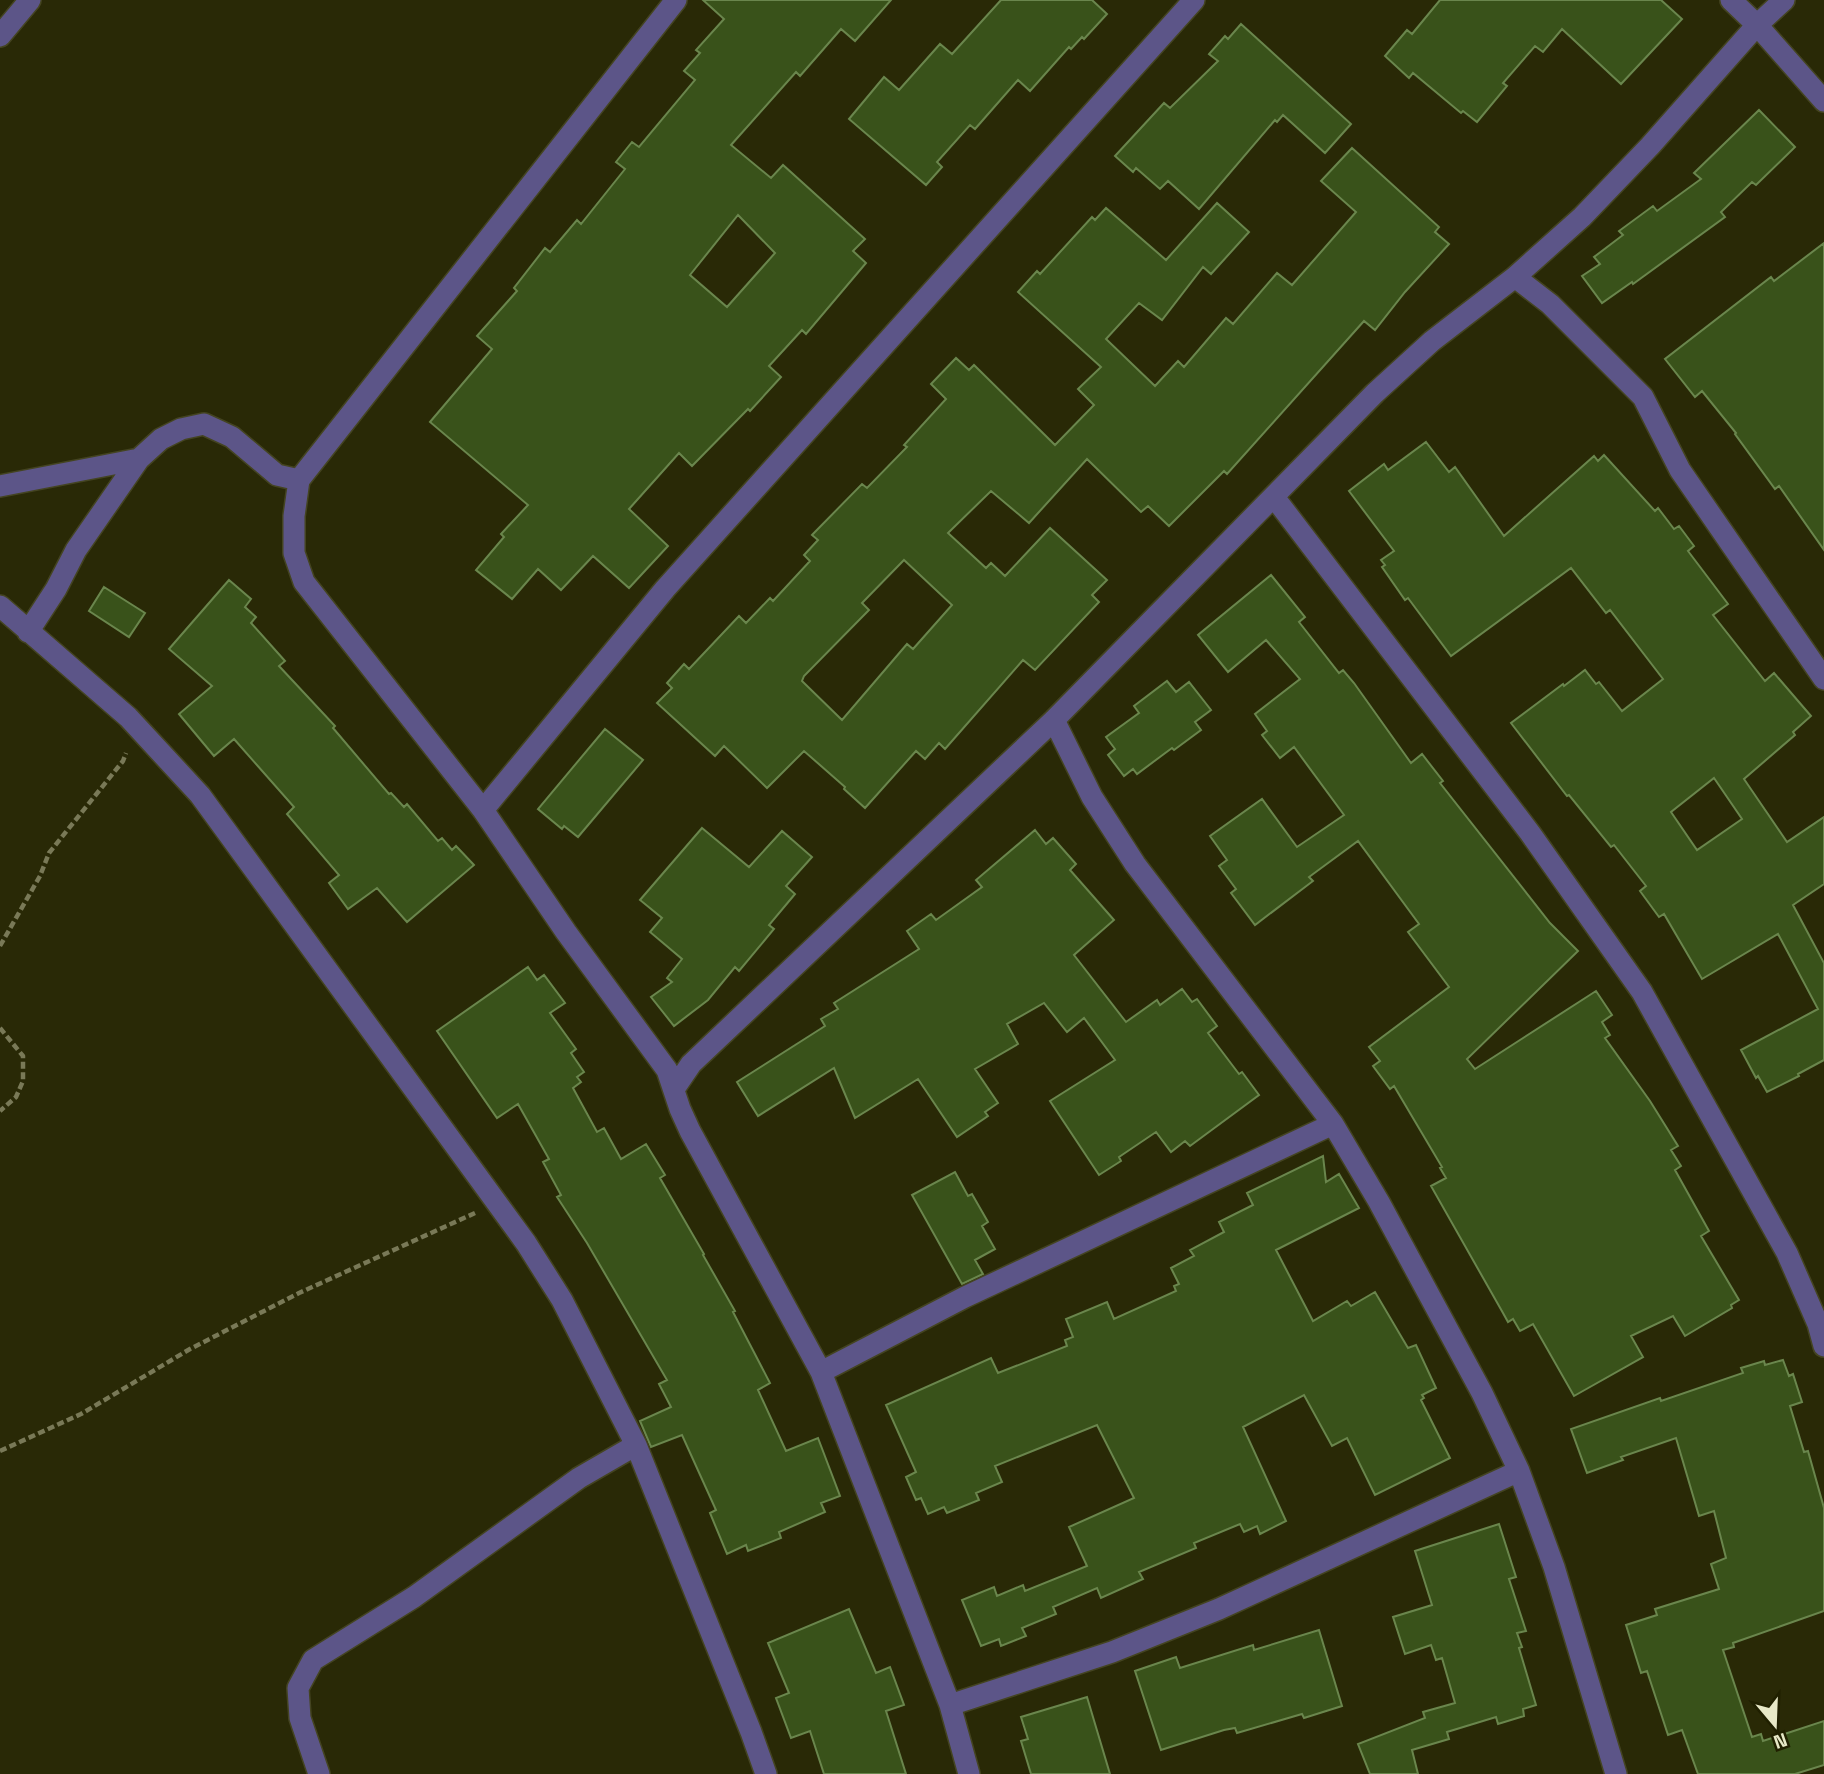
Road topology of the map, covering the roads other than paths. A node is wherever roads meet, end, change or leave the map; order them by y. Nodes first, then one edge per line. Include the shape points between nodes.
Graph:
1 (30, 0) edge
2 (676, 0) edge
3 (1194, 0) edge
4 (1731, 0) edge
5 (1784, 0) edge
6 (1757, 25) junction
7 (0, 36) edge
8 (1824, 101) edge
9 (1515, 277) junction
10 (139, 459) junction
11 (299, 480) junction
12 (0, 486) edge
13 (1274, 497) junction
14 (0, 606) edge
15 (28, 632) junction
16 (1824, 679) edge
17 (1054, 720) junction
18 (483, 810) junction
19 (674, 1089) junction
20 (1333, 1124) junction
21 (1821, 1322) edge
22 (1824, 1346) edge
23 (821, 1372) junction
24 (636, 1445) junction
25 (1519, 1471) junction
26 (950, 1705) junction
27 (319, 1774) edge
28 (765, 1774) edge
29 (969, 1774) edge
30 (1616, 1774) edge

1 - 7 street
2 - 11 street
3 - 18 street via 666,589
4 - 6 street
5 - 6 street
6 - 8 street
6 - 9 street via 1582,217
9 - 13 street via 1432,341 1375,393
9 - 16 street via 1550,304 1643,397 1680,470
10 - 11 street via 161,439 204,424 232,437 277,475
10 - 12 street
10 - 15 street via 76,550
11 - 18 street via 294,553 304,582
13 - 17 street
13 - 21 street via 1531,833 1642,992
14 - 15 street
15 - 24 street via 136,726 200,795 498,1203 562,1300
17 - 19 street via 691,1064
17 - 20 street via 1093,797 1135,864
18 - 19 street via 667,1070
19 - 23 street via 690,1131
20 - 23 street via 965,1297
20 - 25 street via 1482,1393
21 - 22 street
23 - 26 street
24 - 27 street via 579,1478 414,1597 313,1660 298,1688 300,1718
24 - 28 street
25 - 26 street via 1219,1609 1112,1652
25 - 30 street via 1554,1567
26 - 29 street

